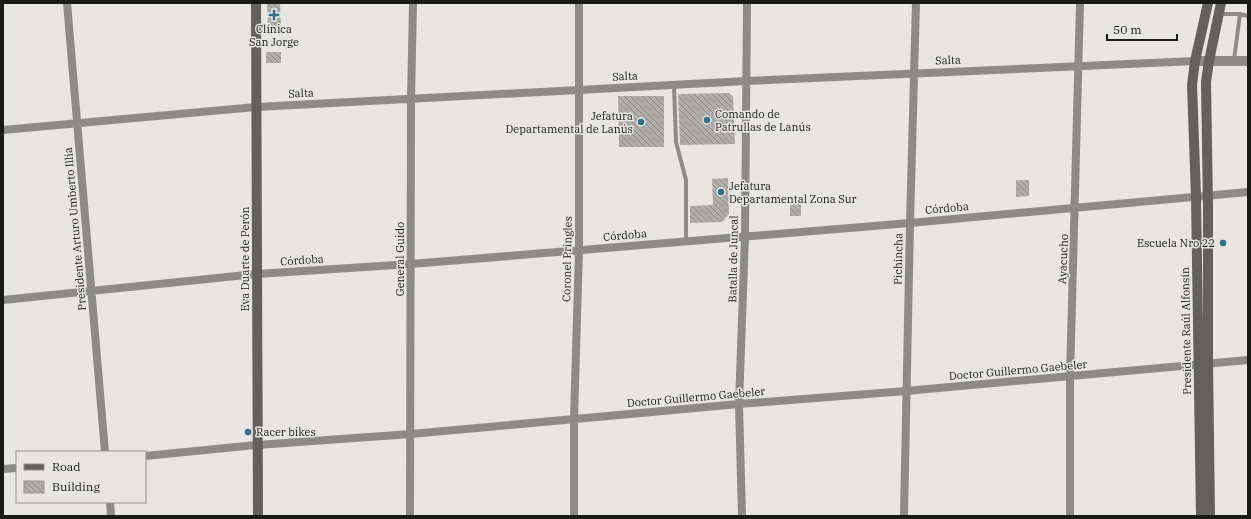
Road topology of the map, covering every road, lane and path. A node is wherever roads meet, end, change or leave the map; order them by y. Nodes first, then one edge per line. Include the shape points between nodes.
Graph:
1 (66, 3) edge
2 (256, 3) edge
3 (413, 3) edge
4 (579, 3) edge
5 (747, 3) edge
6 (916, 3) edge
7 (1080, 3) edge
8 (1208, 3) edge
9 (1221, 3) edge
10 (1219, 14) junction
11 (1240, 14) junction
12 (1248, 16) edge
13 (1234, 60) junction
14 (1195, 61) junction
15 (1209, 61) junction
16 (1248, 61) edge
17 (1078, 66) junction
18 (915, 73) junction
19 (746, 81) junction
20 (674, 86) junction
21 (580, 90) junction
22 (411, 99) junction
23 (257, 107) junction
24 (76, 124) junction
25 (3, 130) edge
26 (1248, 192) edge
27 (1208, 196) junction
28 (1196, 197) junction
29 (1075, 207) junction
30 (910, 223) junction
31 (745, 236) junction
32 (686, 241) junction
33 (579, 250) junction
34 (411, 264) junction
35 (257, 274) junction
36 (92, 291) junction
37 (3, 300) edge
38 (1248, 360) edge
39 (1203, 364) junction
40 (1070, 376) junction
41 (906, 391) junction
42 (739, 404) junction
43 (574, 419) junction
44 (411, 434) junction
45 (257, 445) junction
46 (105, 451) edge
47 (146, 456) edge
48 (16, 468) edge
49 (3, 469) edge
50 (110, 503) edge
51 (111, 516) edge
52 (258, 516) edge
53 (410, 516) edge
54 (574, 516) edge
55 (742, 516) edge
56 (904, 516) edge
57 (1070, 516) edge
58 (1201, 516) edge
59 (1210, 516) edge

1 - 24 street, Presidente Arturo Umberto Illia
2 - 23 main road, Eva Duarte de Perón
3 - 22 street, General Guido
4 - 21 street, Coronel Pringles
5 - 19 street, Batalla de Juncal
6 - 18 street, Pichincha
7 - 17 street, Ayacucho
8 - 14 main road, Presidente Raúl Alfonsín
9 - 10 main road, Presidente Raúl Alfonsín
10 - 11 lane
10 - 15 main road, Presidente Raúl Alfonsín
11 - 12 lane
11 - 13 lane
13 - 15 street, Salta
13 - 16 street, Salta
14 - 15 street, Salta
14 - 17 street, Salta
14 - 28 main road, Presidente Raúl Alfonsín via 1192,85
15 - 27 main road, Presidente Raúl Alfonsín via 1206,82
17 - 18 street, Salta
17 - 29 street, Ayacucho
18 - 19 street, Salta
18 - 30 street, Pichincha
19 - 20 street, Salta
19 - 31 street, Batalla de Juncal
20 - 21 street, Salta
20 - 32 lane via 676,142 686,180
21 - 22 street, Salta
21 - 33 street, Coronel Pringles
22 - 23 street, Salta
22 - 34 street, General Guido
23 - 24 street, Salta
23 - 35 main road, Eva Duarte de Perón
24 - 25 street, Salta
24 - 36 street, Presidente Arturo Umberto Illia
26 - 27 street, Córdoba
27 - 28 street, Córdoba
27 - 39 main road, Presidente Raúl Alfonsín
28 - 29 street, Córdoba
28 - 39 main road, Presidente Raúl Alfonsín
29 - 30 street, Córdoba
29 - 40 street, Ayacucho
30 - 31 street, Córdoba
30 - 41 street, Pichincha
31 - 32 street, Córdoba
31 - 42 street, Batalla de Juncal
32 - 33 street, Córdoba
33 - 34 street, Córdoba
33 - 43 street, Coronel Pringles
34 - 35 street, Córdoba
34 - 44 street, General Guido
35 - 36 street, Córdoba
35 - 45 main road, Eva Duarte de Perón
36 - 37 street, Córdoba
36 - 46 street, Presidente Arturo Umberto Illia
38 - 39 street, Doctor Guillermo Gaebeler
39 - 40 street, Doctor Guillermo Gaebeler
39 - 58 main road, Presidente Raúl Alfonsín
39 - 59 main road, Presidente Raúl Alfonsín
40 - 41 street, Doctor Guillermo Gaebeler
40 - 57 street, Ayacucho
41 - 42 street, Doctor Guillermo Gaebeler
41 - 56 street, Pichincha
42 - 43 street, Doctor Guillermo Gaebeler
42 - 55 street, Batalla de Juncal
43 - 44 street, Doctor Guillermo Gaebeler
43 - 54 street, Coronel Pringles
44 - 45 street, Doctor Guillermo Gaebeler
44 - 53 street, General Guido
45 - 47 street, Doctor Guillermo Gaebeler
45 - 52 main road, Eva Duarte de Perón
48 - 49 street
50 - 51 street

